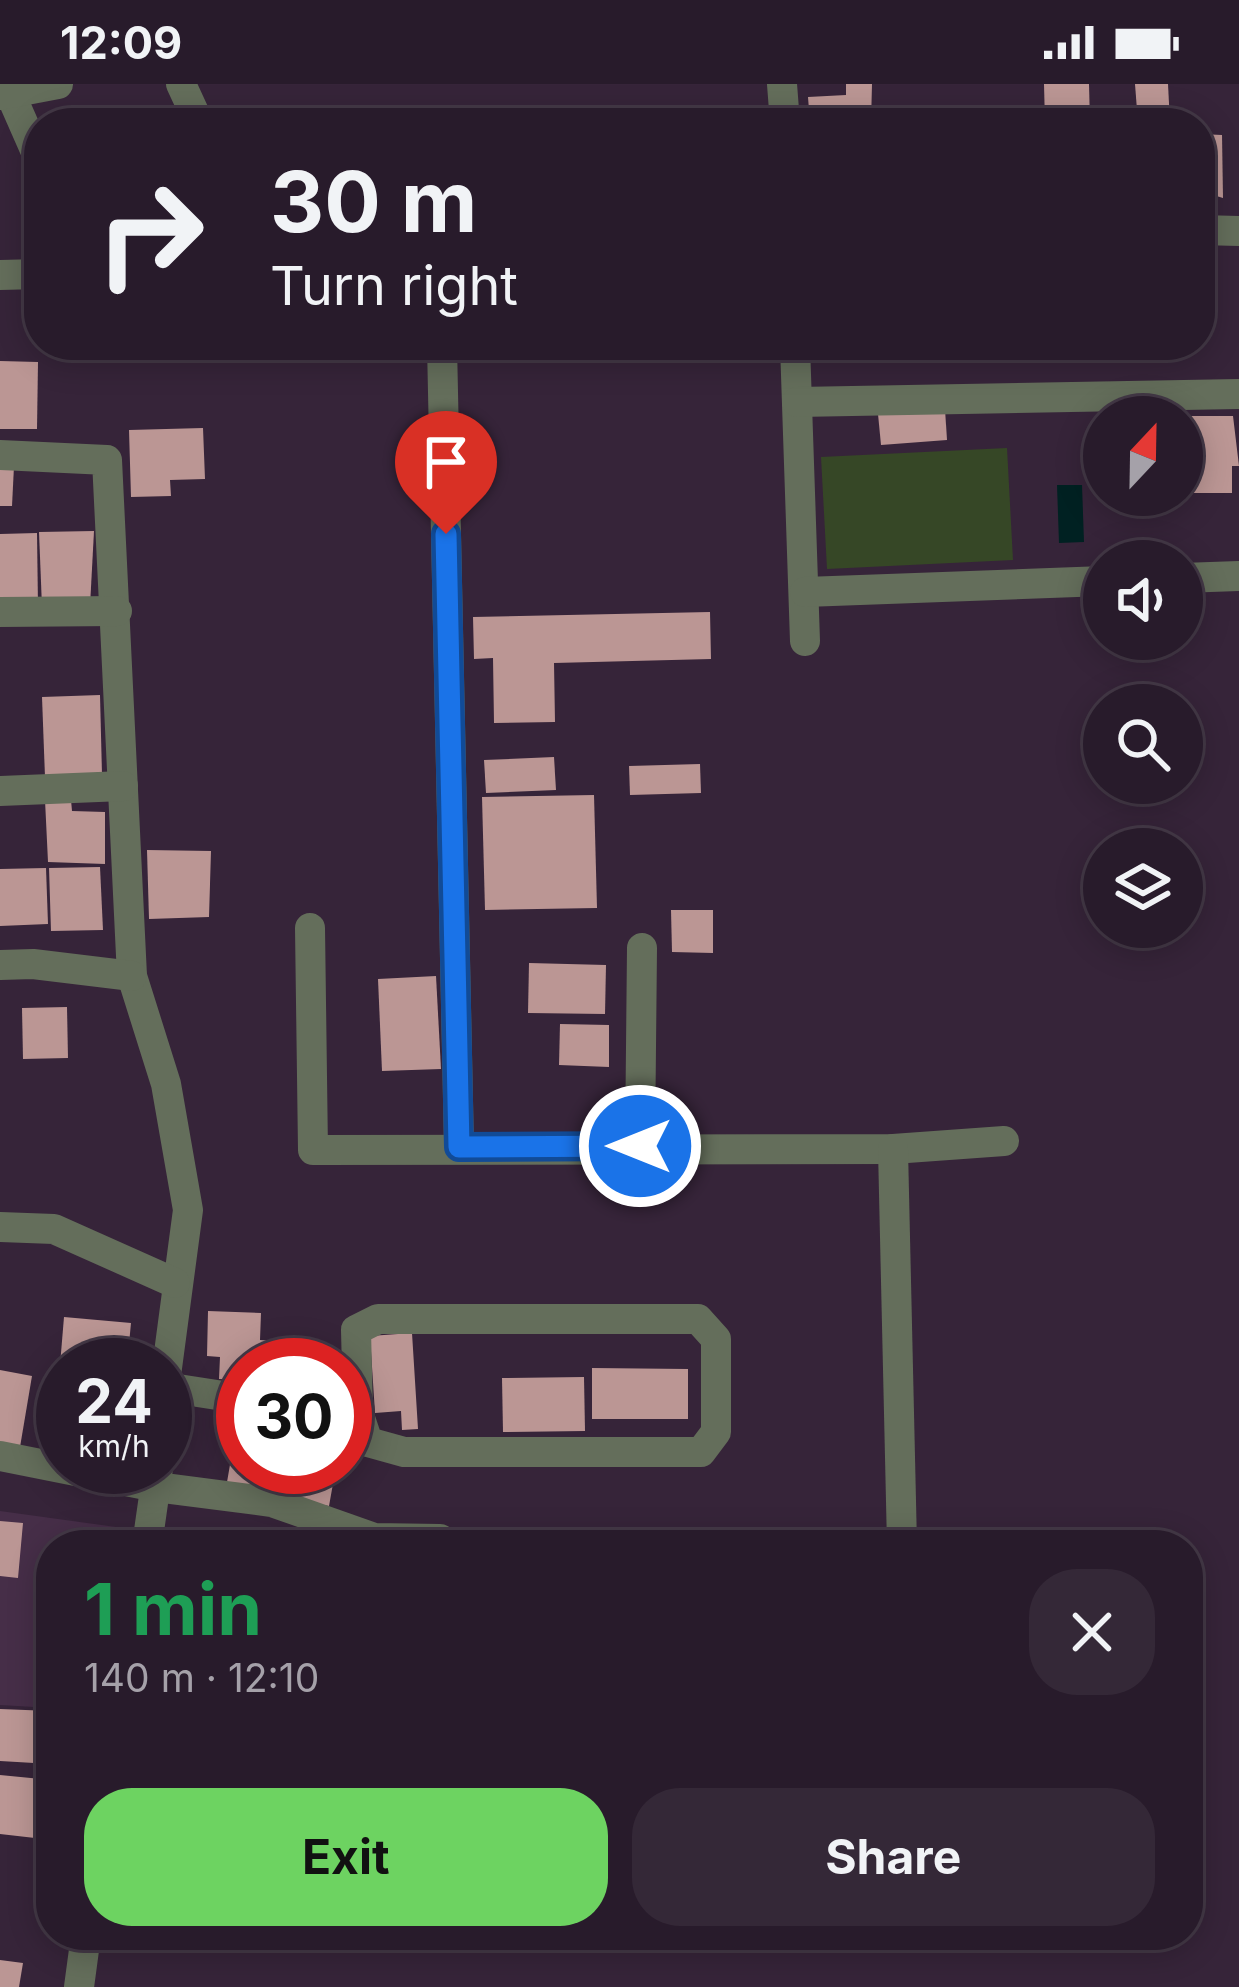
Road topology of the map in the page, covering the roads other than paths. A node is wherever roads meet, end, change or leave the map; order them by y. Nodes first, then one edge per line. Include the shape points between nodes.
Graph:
1 (58, 84) edge
2 (6, 92) edge
3 (24, 129) edge
4 (442, 360) edge
5 (796, 360) edge
6 (1239, 394) edge
7 (797, 402) junction
8 (0, 455) edge
9 (1239, 576) edge
10 (1203, 577) edge
11 (1083, 582) edge
12 (805, 592) junction
13 (117, 611) junction
14 (0, 612) edge
15 (805, 640) dead end
16 (123, 786) junction
17 (0, 790) edge
18 (310, 928) dead end
19 (642, 948) dead end
20 (0, 965) edge
21 (132, 976) junction
22 (1004, 1141) dead end
23 (640, 1146) junction
24 (459, 1147) junction
25 (893, 1149) junction
26 (0, 1227) edge
27 (176, 1283) junction
28 (170, 1338) edge
29 (351, 1412) edge
30 (0, 1456) edge
31 (36, 1461) edge
32 (192, 1485) edge
33 (154, 1494) edge
34 (149, 1530) edge
35 (351, 1530) edge
36 (902, 1530) edge
37 (84, 1950) edge
38 (79, 1987) edge

1 - 2 street
2 - 3 street
4 - 24 street
5 - 7 street
6 - 7 street
7 - 12 street
8 - 13 street via 107,460
9 - 10 street
11 - 12 street
12 - 15 street
13 - 14 street
13 - 16 street
16 - 17 street
16 - 21 street
18 - 24 street via 313,1150
19 - 23 street
20 - 21 street
21 - 27 street via 166,1084 188,1210
22 - 25 street
23 - 24 street
23 - 25 street
25 - 36 street
26 - 27 street via 54,1229
27 - 28 street
29 - 29 street via 368,1442 404,1452 700,1452 716,1432 716,1340 698,1318 378,1318 356,1330
30 - 31 street
32 - 35 street
33 - 34 street
37 - 38 street

